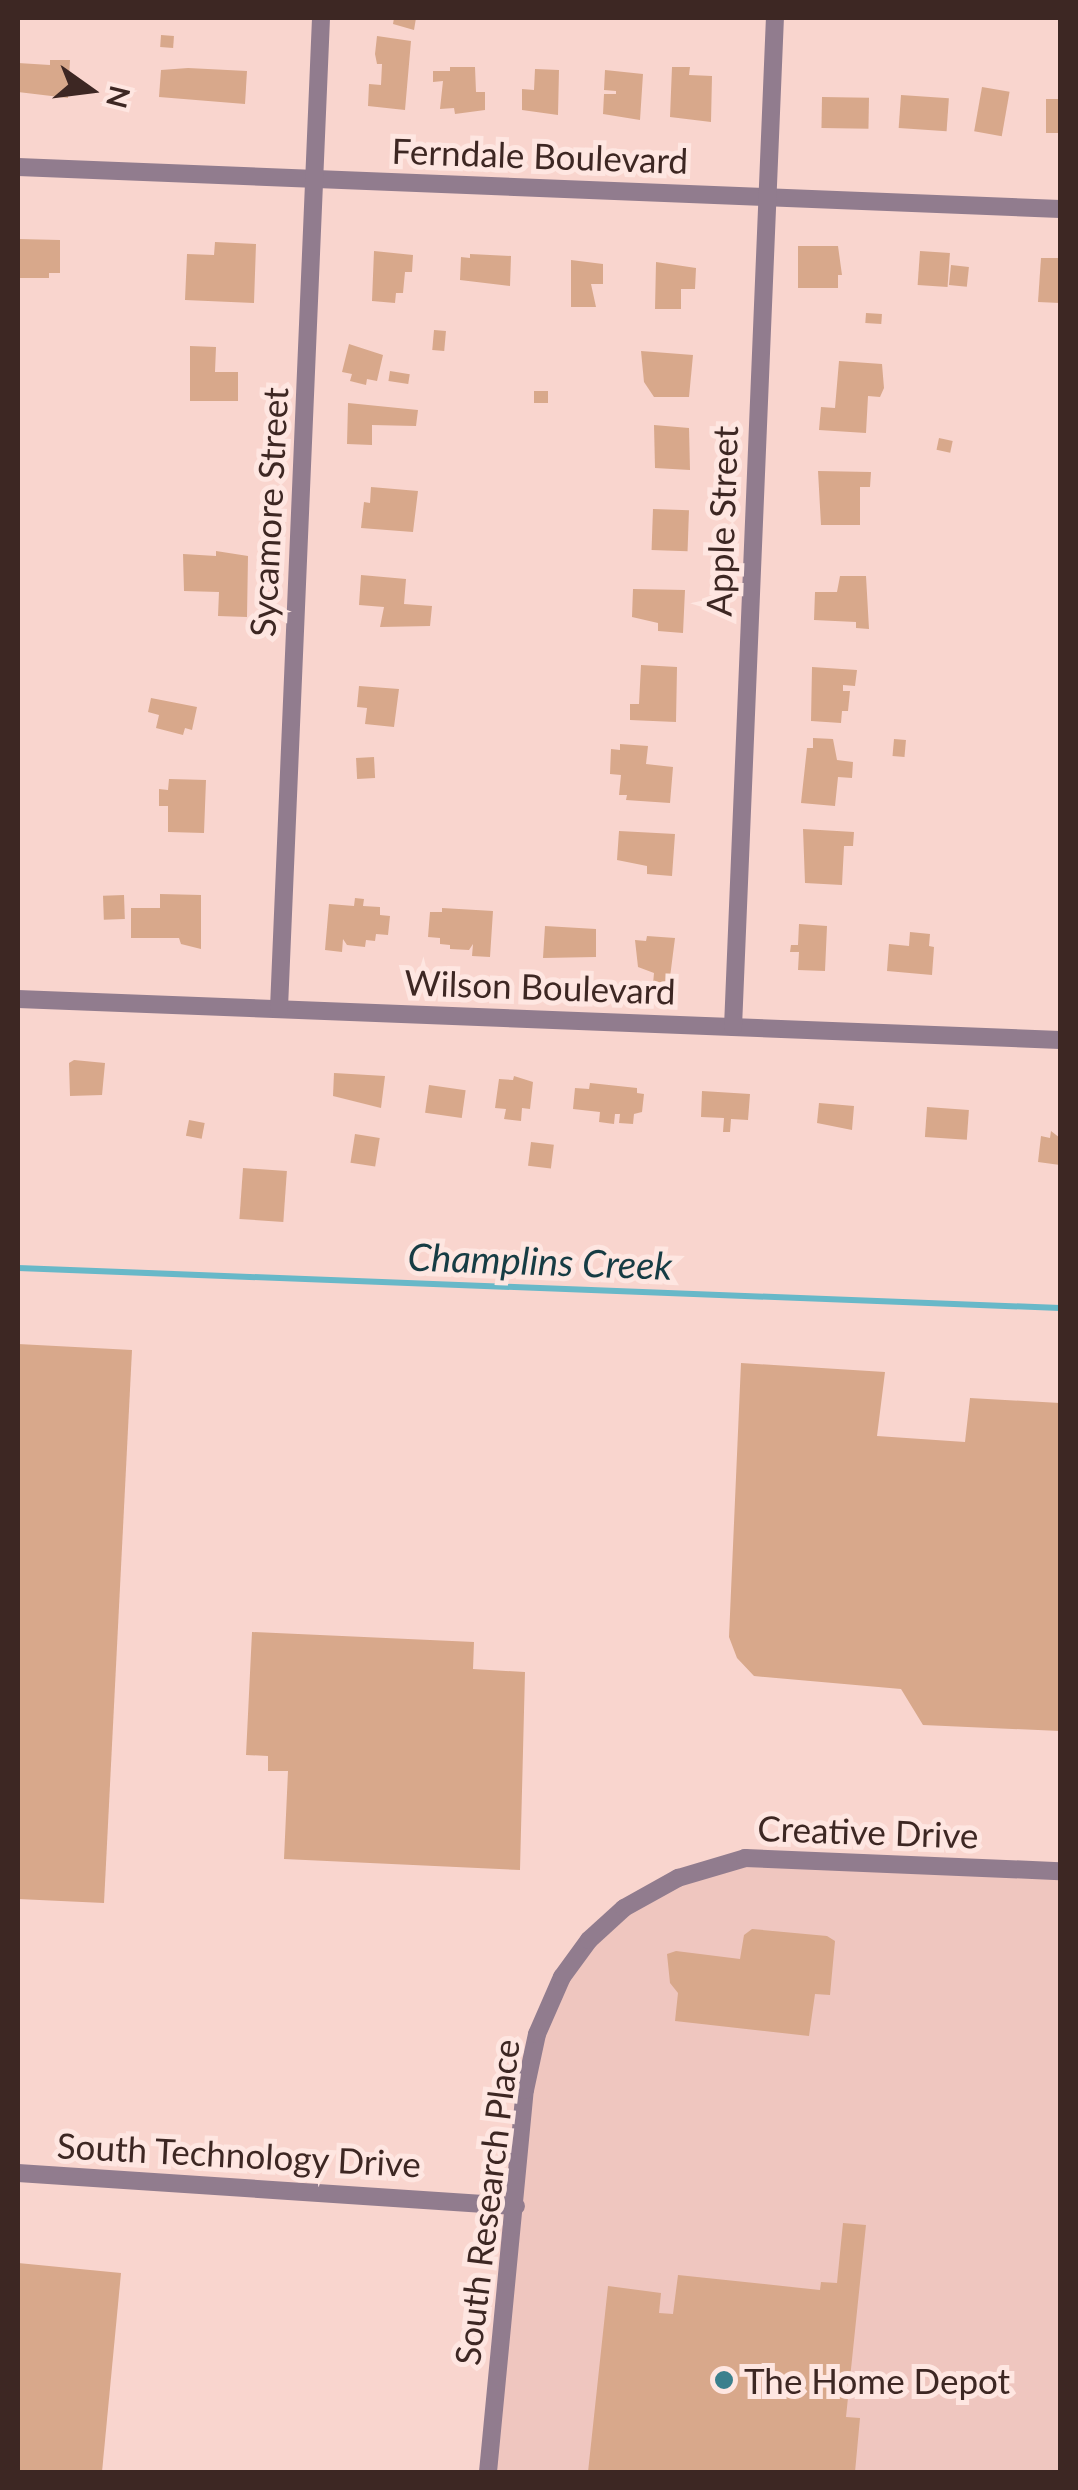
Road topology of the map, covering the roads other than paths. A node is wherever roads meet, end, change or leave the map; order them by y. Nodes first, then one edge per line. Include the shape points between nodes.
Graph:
1 (321, 18) edge
2 (775, 18) edge
3 (18, 166) edge
4 (315, 178) junction
5 (767, 197) junction
6 (1060, 209) edge
7 (18, 998) edge
8 (279, 1008) junction
9 (733, 1026) junction
10 (1060, 1040) edge
11 (1060, 1871) edge
12 (624, 1908) joint
13 (18, 2173) edge
14 (516, 2206) junction
15 (488, 2472) edge

1 - 4 street, Sycamore Street
2 - 5 street, Apple Street
3 - 4 street, Ferndale Boulevard
4 - 5 street, Ferndale Boulevard
4 - 8 street, Sycamore Street
5 - 6 street, Ferndale Boulevard
5 - 9 street, Apple Street
7 - 8 street, Wilson Boulevard
8 - 9 street, Wilson Boulevard
9 - 10 street, Wilson Boulevard
11 - 12 street, Creative Drive via 744,1858 678,1878
12 - 14 street, South Research Place via 562,1977 537,2034 525,2090
13 - 14 street, South Technology Drive
14 - 15 street, South Research Place

